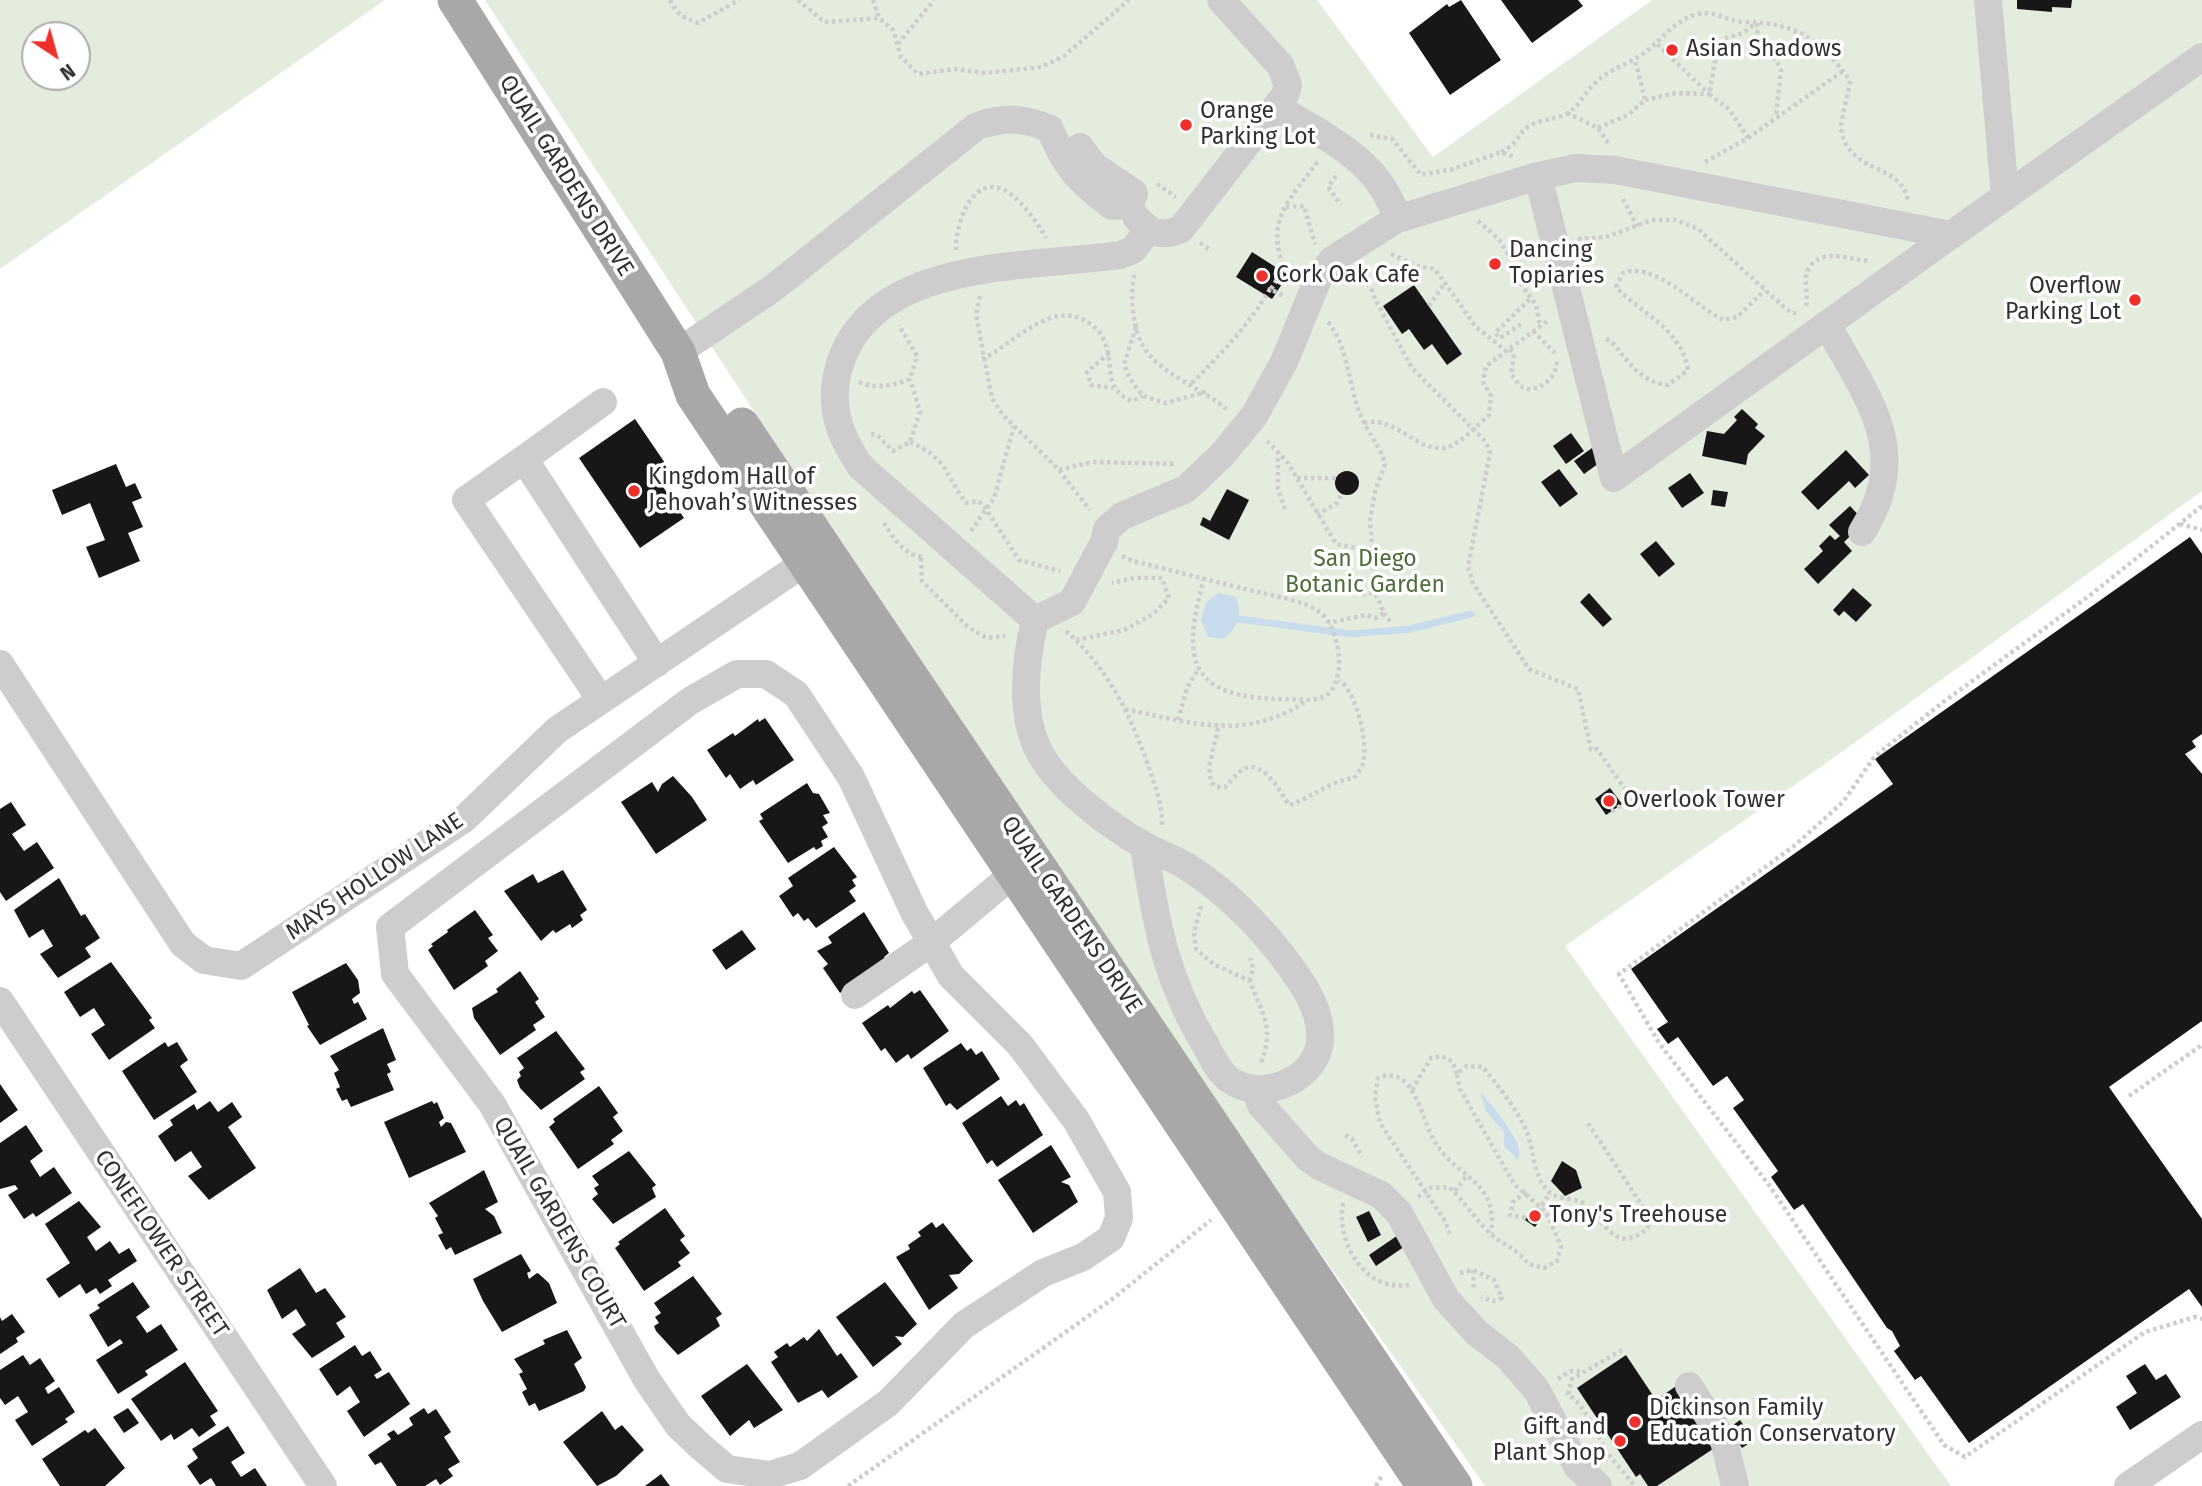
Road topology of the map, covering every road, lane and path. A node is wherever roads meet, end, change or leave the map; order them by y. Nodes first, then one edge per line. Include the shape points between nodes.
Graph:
1 (455, 0) edge
2 (670, 0) edge
3 (739, 0) edge
4 (798, 0) edge
5 (873, 0) edge
6 (933, 0) edge
7 (1129, 0) edge
8 (1221, 0) edge
9 (1988, 0) edge
10 (879, 18) junction
11 (1757, 22) junction
12 (1655, 42) junction
13 (898, 44) junction
14 (2202, 57) edge
15 (1635, 59) junction
16 (1843, 71) junction
17 (1709, 94) junction
18 (1645, 100) junction
19 (1277, 107) junction
20 (1776, 117) junction
21 (1598, 128) dead end
22 (1748, 138) junction
23 (1332, 141) junction
24 (1080, 147) dead end
25 (1501, 152) junction
26 (1701, 164) dead end
27 (1453, 169) junction
28 (1538, 176) junction
29 (1137, 191) junction
30 (2005, 196) junction
31 (1467, 198) junction
32 (1286, 207) junction
33 (1196, 213) junction
34 (1397, 219) junction
35 (1902, 226) junction
36 (1148, 230) junction
37 (1951, 235) junction
38 (1199, 242) dead end
39 (1555, 242) junction
40 (1358, 243) junction
41 (1212, 251) dead end
42 (1874, 260) dead end
43 (1053, 262) junction
44 (1328, 266) junction
45 (985, 270) junction
46 (1135, 270) dead end
47 (956, 275) junction
48 (1445, 283) junction
49 (1270, 289) junction
50 (1765, 290) junction
51 (1531, 298) junction
52 (1429, 306) dead end
53 (1570, 306) junction
54 (880, 307) junction
55 (1307, 308) junction
56 (1521, 324) dead end
57 (1540, 326) junction
58 (1828, 326) junction
59 (1136, 327) junction
60 (1533, 331) junction
61 (1579, 340) junction
62 (1508, 350) junction
63 (677, 352) junction
64 (1110, 352) junction
65 (982, 359) junction
66 (836, 378) junction
67 (910, 379) junction
68 (1192, 383) junction
69 (1113, 388) junction
70 (1207, 392) junction
71 (1143, 396) junction
72 (603, 402) dead end
73 (1364, 423) junction
74 (1014, 426) junction
75 (1243, 429) junction
76 (1472, 429) junction
77 (841, 435) junction
78 (911, 442) junction
79 (1278, 450) junction
80 (524, 458) junction
81 (1213, 464) junction
82 (1059, 470) junction
83 (1297, 478) junction
84 (1337, 478) dead end
85 (1342, 493) dead end
86 (2202, 506) edge
87 (1285, 509) dead end
88 (986, 511) junction
89 (1317, 515) junction
90 (2180, 524) junction
91 (2202, 530) edge
92 (1862, 533) dead end
93 (1106, 535) junction
94 (955, 551) junction
95 (1372, 551) junction
96 (816, 556) junction
97 (921, 558) dead end
98 (1204, 579) junction
99 (1375, 592) junction
100 (1363, 594) dead end
101 (1384, 613) junction
102 (1042, 618) junction
103 (1329, 624) junction
104 (1392, 624) dead end
105 (657, 663) junction
106 (0, 664) edge
107 (1198, 669) junction
108 (1340, 679) junction
109 (1309, 700) junction
110 (601, 701) junction
111 (1125, 709) junction
112 (1178, 720) junction
113 (1218, 728) junction
114 (1610, 812) dead end
115 (1153, 850) junction
116 (1022, 866) junction
117 (1202, 877) junction
118 (932, 942) junction
119 (855, 995) dead end
120 (0, 1001) edge
121 (2202, 1045) edge
122 (1457, 1074) junction
123 (1412, 1090) junction
124 (1256, 1091) junction
125 (2129, 1096) dead end
126 (1588, 1123) dead end
127 (1468, 1174) junction
128 (1350, 1181) junction
129 (1455, 1191) junction
130 (1424, 1192) junction
131 (1525, 1192) junction
132 (1550, 1193) junction
133 (1233, 1203) junction
134 (1399, 1213) junction
135 (1450, 1234) dead end
136 (1490, 1234) junction
137 (1474, 1270) dead end
138 (1434, 1277) junction
139 (1475, 1292) dead end
140 (2202, 1319) edge
141 (1622, 1350) dead end
142 (1689, 1386) dead end
143 (2202, 1435) edge
144 (1437, 1483) edge
145 (323, 1486) edge
146 (848, 1486) edge
147 (1598, 1486) edge
148 (1634, 1486) edge
149 (1735, 1486) edge
150 (2129, 1486) edge

1 - 63 main road, QUAIL GARDENS DRIVE
2 - 3 path via 685,19 698,23
4 - 10 path via 824,22
5 - 10 path
6 - 13 path
7 - 13 path via 1064,56 1041,67 918,74 901,57
8 - 19 street via 1286,75 1288,85
9 - 30 street
10 - 13 path via 894,30
11 - 12 path via 1699,14 1675,24
11 - 16 path via 1796,30 1822,45
11 - 17 path via 1743,33 1723,39 1713,55
11 - 20 path via 1758,47 1776,60 1781,70
12 - 15 path
12 - 17 path
14 - 30 street
15 - 18 path
15 - 25 path via 1593,84 1567,113 1527,127 1515,145
16 - 20 path
16 - 35 path via 1850,81 1840,128 1860,163 1888,173 1905,186 1909,205
17 - 18 path via 1676,93
17 - 22 path via 1729,109
18 - 21 path via 1628,115
19 - 23 street
19 - 33 street
20 - 22 path
22 - 26 path
23 - 27 path via 1350,121 1370,135 1392,139 1421,175
23 - 32 path
23 - 34 street via 1383,184
24 - 29 street via 1094,166
25 - 27 path
25 - 28 path via 1531,165
27 - 31 path via 1450,189
28 - 31 street
28 - 35 street via 1576,168 1615,170
28 - 39 street
29 - 33 path
29 - 36 street
29 - 63 street via 1112,206 1077,180 1050,129 1031,120 1004,117 977,126 772,289
30 - 37 street
31 - 34 street
31 - 51 path via 1480,223 1498,238
32 - 44 path via 1304,206 1316,246
32 - 49 path via 1275,232 1284,268
33 - 36 street via 1179,231
34 - 40 street
35 - 37 street
36 - 43 street via 1133,250
37 - 58 street
38 - 41 path
39 - 50 path via 1606,237 1653,220 1676,220 1698,229
39 - 53 street
40 - 44 street
40 - 48 path via 1435,269
40 - 76 path via 1376,302 1412,368
42 - 50 path via 1833,254 1814,263 1807,273 1807,303 1801,313 1791,313
43 - 45 street
43 - 47 path via 1051,249 1030,216 1002,189 990,187 977,193 960,218 955,232
44 - 55 street
45 - 47 street
45 - 65 path via 976,315
46 - 59 path via 1131,295
47 - 54 street
48 - 52 path
48 - 62 path via 1476,327
49 - 55 path via 1281,296 1292,294
49 - 68 path via 1256,313
50 - 61 path via 1737,317 1723,320 1648,271 1623,273 1616,286 1645,308 1686,354 1688,370 1668,385 1651,383 1635,371 1611,341
51 - 56 path via 1495,333 1500,338
51 - 57 path
53 - 57 path
53 - 61 street
54 - 66 street via 852,340
54 - 67 path via 902,328 917,356
55 - 73 path via 1330,324 1339,340
55 - 75 street via 1284,362
57 - 60 path
58 - 61 street via 1614,478
58 - 92 street via 1874,411 1886,448 1880,497
59 - 68 path via 1151,357
59 - 71 path via 1124,364
60 - 62 path
60 - 62 path via 1557,355 1554,375 1545,385 1531,390 1520,386 1511,374 1514,354
62 - 76 path via 1486,366 1483,382 1491,396 1489,415
63 - 96 main road, QUAIL GARDENS DRIVE via 693,395
64 - 65 path via 1102,331 1084,319 1057,317 1035,324
64 - 69 path
64 - 69 path via 1087,372 1091,386
65 - 74 path via 992,398
66 - 67 path via 868,386 890,386
66 - 77 street via 835,415
67 - 78 path via 920,412
68 - 70 path
69 - 71 path via 1132,401
70 - 71 path via 1165,403
70 - 75 path
72 - 80 street
73 - 76 path via 1378,422 1432,447 1447,448
73 - 95 path via 1385,465 1370,519
74 - 82 path
74 - 88 path via 1004,472
75 - 79 path
75 - 81 street
76 - 114 path via 1490,453 1468,567 1473,583 1529,669 1578,689 1591,750 1597,749 1632,799
77 - 78 path via 877,435 892,451
77 - 94 street via 861,467
78 - 88 path via 943,462 966,503 978,501
79 - 83 path
79 - 87 path via 1278,489
80 - 105 street
80 - 110 street via 466,500
81 - 82 path via 1092,462
81 - 93 street via 1186,489 1122,516
82 - 93 path
83 - 84 path
83 - 89 path
85 - 89 path via 1337,503
86 - 90 path
88 - 94 path
89 - 95 path via 1336,544
90 - 91 path
90 - 140 path via 1875,756 1843,802 1794,846 1619,974 1659,1043 1769,1185 1944,1445 1965,1457 2145,1332 2195,1317
93 - 98 path via 1133,561
93 - 102 street via 1072,602
94 - 102 street
95 - 99 path
96 - 105 street, MAYS HOLLOW LANE
96 - 116 main road, QUAIL GARDENS DRIVE
97 - 102 path via 922,581 968,627 987,638 1007,635
98 - 103 path via 1306,604 1322,613
98 - 107 path via 1191,646
99 - 100 path
99 - 101 path
101 - 103 path
101 - 104 path
102 - 111 path via 1081,645 1111,682
102 - 115 street via 1028,649 1027,679 1030,724 1041,755 1107,822
103 - 108 path
105 - 110 street, MAYS HOLLOW LANE
106 - 110 street, MAYS HOLLOW LANE via 183,944 204,960 241,966 464,819 557,730
107 - 109 path via 1216,687 1250,699
107 - 112 path
108 - 109 path via 1328,695
108 - 113 path via 1347,685 1360,722 1363,763 1354,778 1338,780 1307,799 1289,805 1263,771 1252,767 1244,768 1225,787 1217,787 1211,782 1209,767
109 - 113 path via 1267,720
111 - 112 path
111 - 115 path via 1163,817
112 - 113 path
115 - 117 street
115 - 124 street via 1165,961 1184,1010 1225,1077
116 - 118 street
116 - 133 main road, QUAIL GARDENS DRIVE
116 - 144 main road, QUAIL GARDENS DRIVE
117 - 124 path via 1196,949 1213,964 1250,981 1266,1019 1269,1039 1256,1076
117 - 124 street via 1259,931 1302,983 1317,1013 1321,1038 1312,1063 1292,1081
118 - 118 street, QUAIL GARDENS COURT via 851,777 796,694 766,674 737,674 690,701 390,927 395,974 492,1104 647,1380 678,1425 727,1469 769,1475 800,1466 888,1403 964,1325 1043,1273 1083,1257 1111,1238 1119,1218 1117,1192 1076,1120 1020,1045 951,976
118 - 119 street
120 - 145 street, CONEFLOWER STREET
121 - 125 path
122 - 123 path via 1453,1062 1442,1056 1431,1058
122 - 131 path via 1460,1089 1506,1171
122 - 132 path via 1467,1066 1483,1067 1523,1124 1540,1178
123 - 127 path via 1433,1140 1445,1157
123 - 130 path via 1397,1076 1378,1078 1375,1107 1380,1123
124 - 128 street via 1261,1105 1308,1158
126 - 132 path via 1645,1210 1648,1228 1622,1237 1607,1232 1584,1204
127 - 129 path
127 - 136 path via 1478,1182 1493,1213
128 - 134 street via 1381,1195
128 - 138 path via 1341,1214 1343,1235 1366,1275 1395,1286
129 - 130 path via 1450,1187
129 - 136 path
130 - 134 path
130 - 135 path
131 - 132 path, bridge via 1513,1202 1510,1215 1527,1218
131 - 136 path via 1546,1212 1561,1246 1557,1261 1544,1268 1528,1264 1517,1249
133 - 144 main road, QUAIL GARDENS DRIVE
133 - 146 path via 1111,1300
134 - 138 street
137 - 139 path
138 - 147 street via 1446,1299 1536,1389 1577,1466
141 - 148 path via 1573,1379 1568,1394
142 - 149 street via 1724,1441
143 - 150 street

